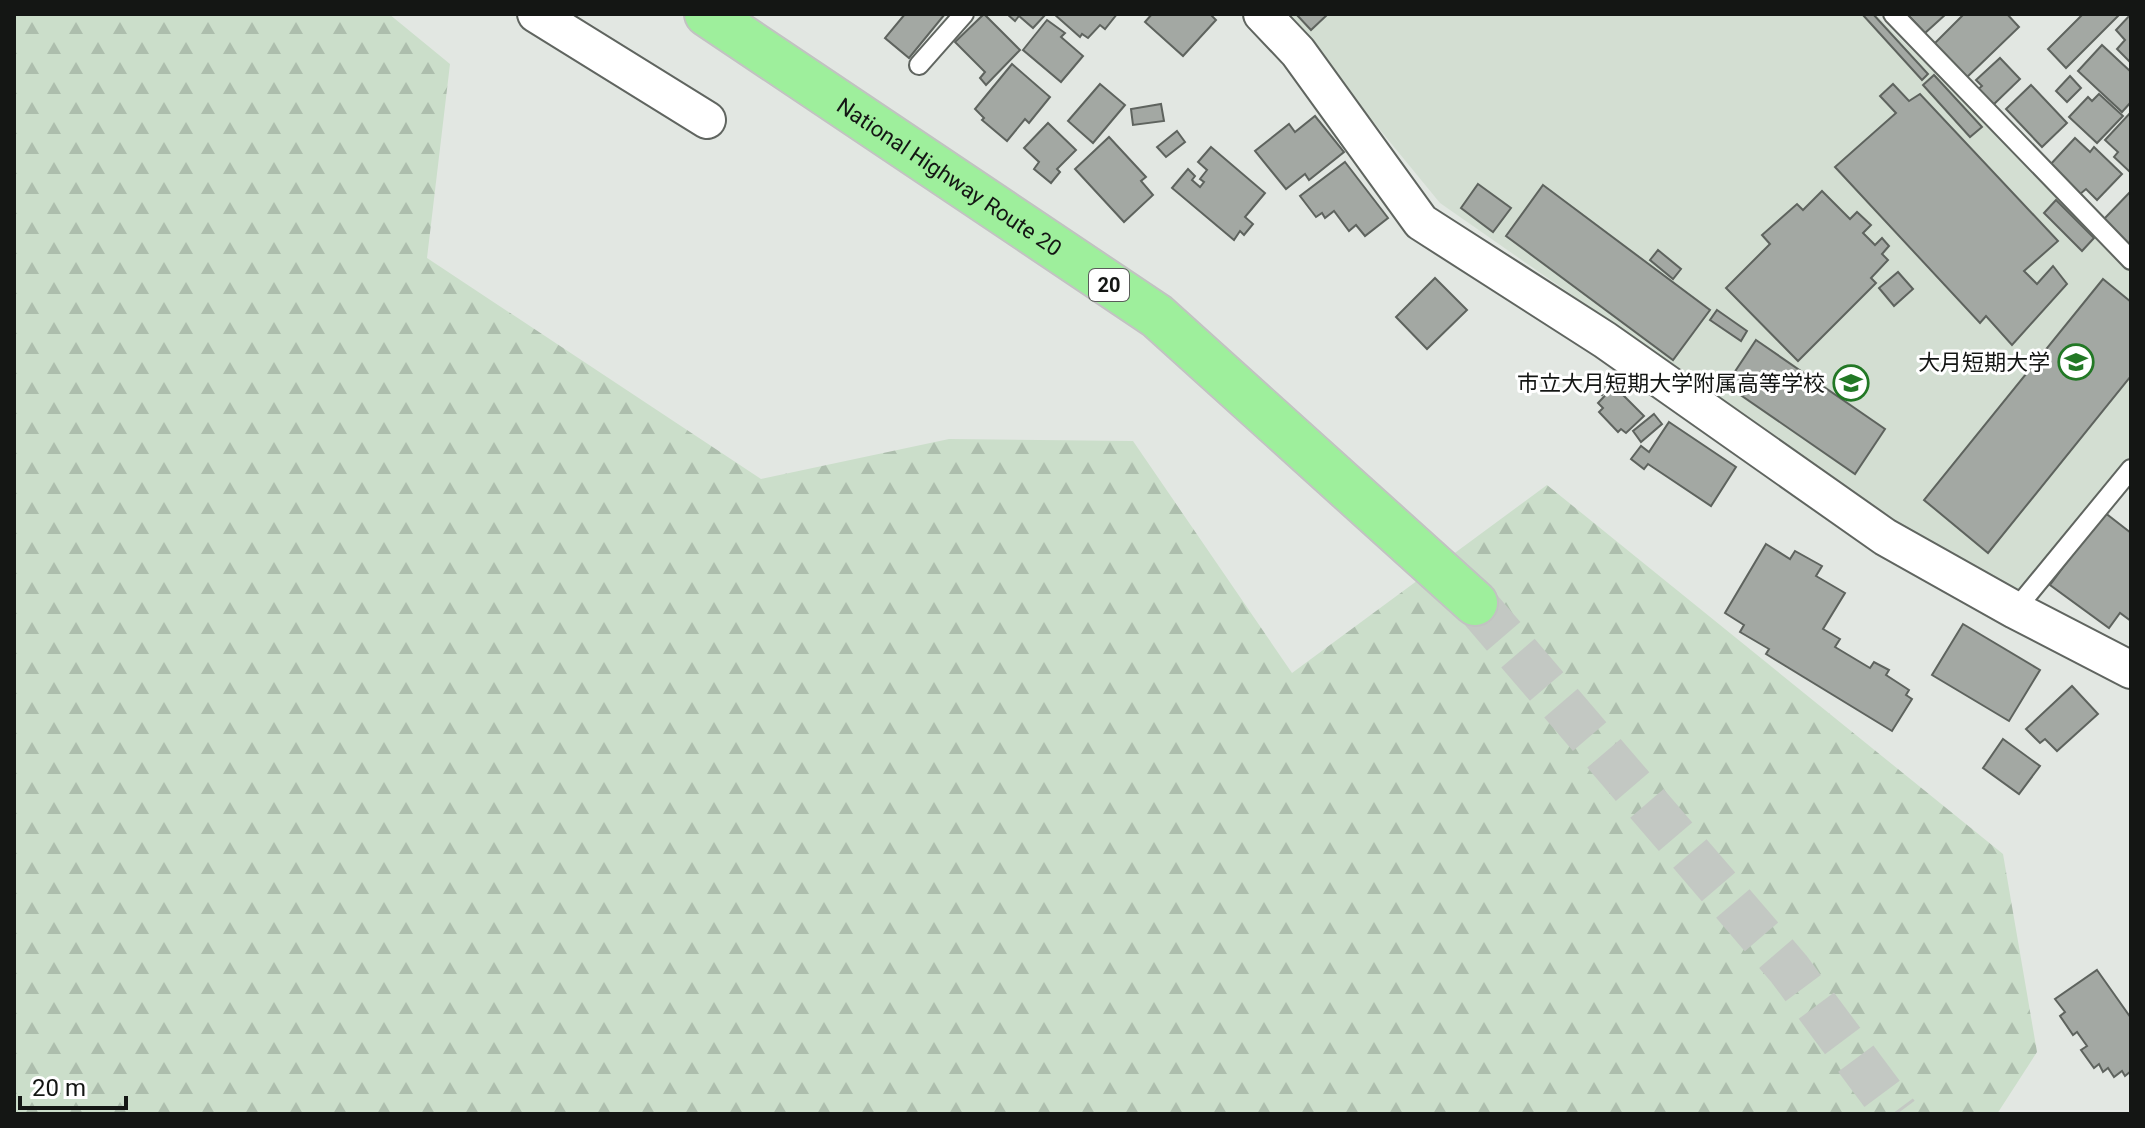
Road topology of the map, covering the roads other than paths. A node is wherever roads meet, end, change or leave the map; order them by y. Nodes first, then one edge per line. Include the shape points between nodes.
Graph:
1 (536, 14) edge
2 (707, 14) edge
3 (964, 14) edge
4 (1262, 14) edge
5 (1893, 14) edge
6 (919, 65) dead end
7 (707, 120) dead end
8 (2131, 260) edge
9 (2131, 469) edge
10 (1475, 603) tunnel mouth
11 (2015, 610) junction
12 (2131, 670) edge

1 - 7 street
2 - 10 highway, National Highway Route 20 / 20 via 1157,316
3 - 6 lane
4 - 11 street via 1298,52 1421,222 1605,340 1885,537
5 - 8 lane
9 - 11 lane
11 - 12 street

